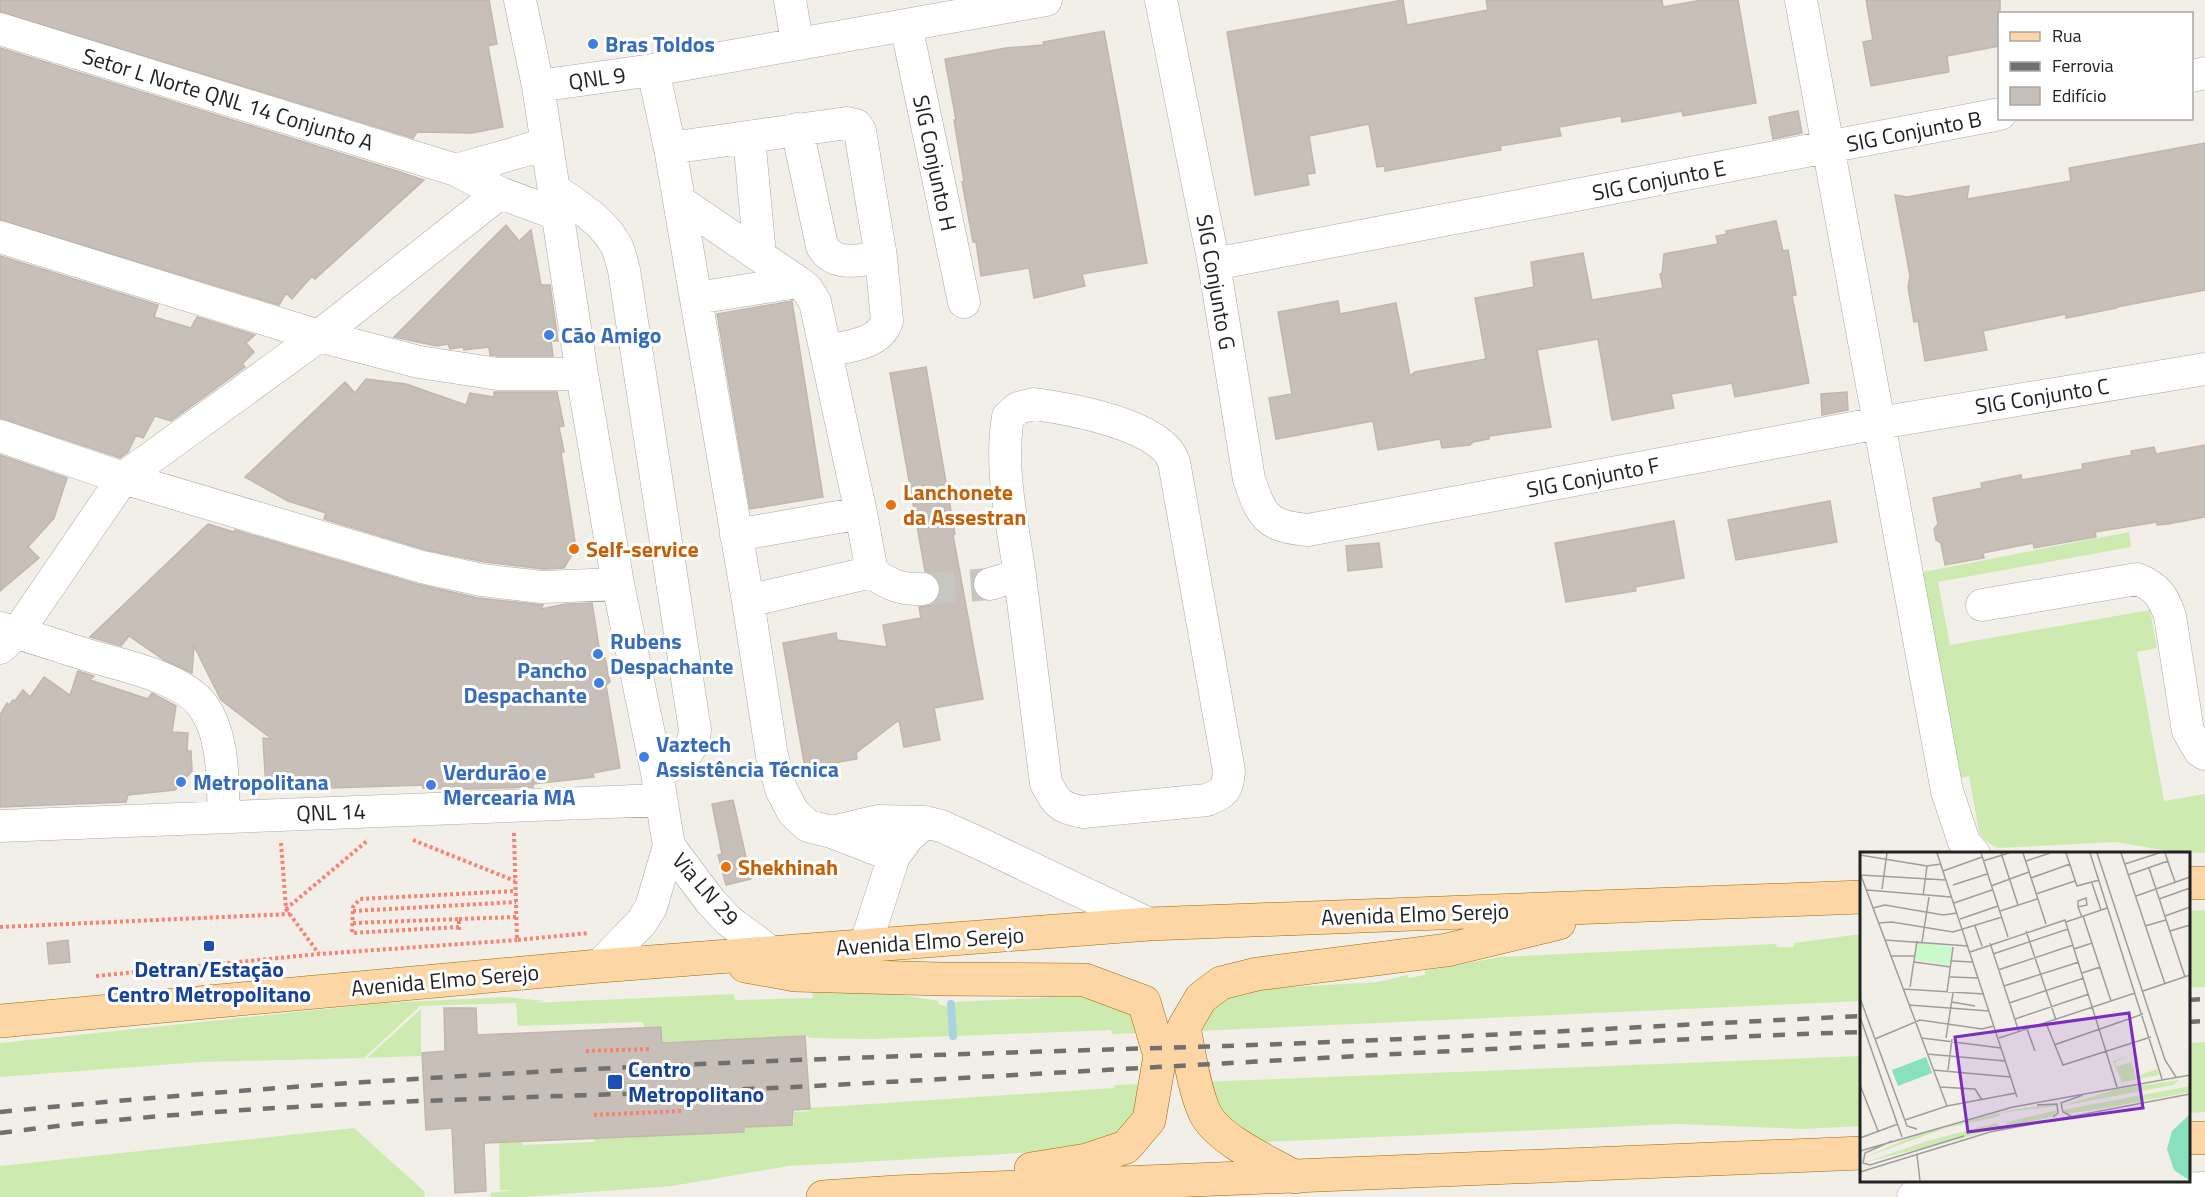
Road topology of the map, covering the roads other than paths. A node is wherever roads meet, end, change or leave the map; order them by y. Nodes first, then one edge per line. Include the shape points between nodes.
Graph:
1 (520, 0) edge
2 (790, 0) edge
3 (1046, 0) edge
4 (1161, 0) edge
5 (1801, 0) edge
6 (906, 25) junction
7 (0, 29) edge
8 (797, 43) junction
9 (653, 70) junction
10 (538, 86) junction
11 (1998, 114) edge
12 (797, 129) junction
13 (749, 136) junction
14 (547, 144) junction
15 (670, 148) junction
16 (1829, 148) junction
17 (456, 170) junction
18 (500, 194) junction
19 (679, 201) junction
20 (555, 202) junction
21 (0, 237) edge
22 (760, 256) junction
23 (881, 257) junction
24 (1214, 264) junction
25 (798, 282) junction
26 (696, 298) junction
27 (964, 302) dead end
28 (319, 336) junction
29 (826, 351) junction
30 (2205, 369) edge
31 (582, 374) junction
32 (1879, 423) junction
33 (0, 436) edge
34 (123, 478) junction
35 (861, 513) junction
36 (1308, 530) joint
37 (736, 535) junction
38 (872, 572) junction
39 (1020, 575) junction
40 (618, 584) junction
41 (990, 584) tunnel mouth
42 (923, 589) tunnel mouth
43 (748, 601) junction
44 (1982, 605) dead end
45 (6, 636) edge
46 (2195, 702) edge
47 (2205, 754) edge
48 (659, 786) junction
49 (1947, 791) junction
50 (224, 816) junction
51 (925, 822) junction
52 (0, 826) edge
53 (832, 832) junction
54 (669, 846) junction
55 (1945, 852) edge
56 (1972, 852) edge
57 (894, 856) junction
58 (1860, 897) edge
59 (1631, 906) junction
60 (1149, 924) junction
61 (865, 946) junction
62 (772, 953) junction
63 (707, 959) junction
64 (599, 966) junction
65 (0, 1021) edge
66 (1860, 1153) edge
67 (1295, 1177) junction
68 (2205, 1188) edge
69 (896, 1192) junction
70 (823, 1197) edge
71 (1913, 1197) edge

1 - 10 street
2 - 8 street
3 - 6 street, QNL 9
4 - 24 street, SIG Conjunto G
5 - 16 street
6 - 8 street, QNL 9
6 - 27 street, SIG Conjunto H
7 - 17 street, Setor L Norte QNL 14 Conjunto A
8 - 9 street, QNL 9
9 - 10 street, QNL 9
9 - 15 street
10 - 14 street
11 - 16 street, SIG Conjunto B
12 - 13 street
12 - 23 street via 825,253 844,262
12 - 23 street via 847,123 860,130
13 - 15 street
13 - 22 street
14 - 17 street
14 - 20 street
15 - 19 street
16 - 24 street, SIG Conjunto E
16 - 32 street
17 - 18 street, Setor L Norte QNL 14 Conjunto A
18 - 20 street, Setor L Norte QNL 14 Conjunto A
18 - 28 street
19 - 22 street
19 - 26 street
20 - 31 street
20 - 48 street, Setor L Norte QNL 14 Conjunto A via 587,213 609,234 624,270 695,730 691,750
21 - 28 street
22 - 25 street
23 - 29 street via 887,313 884,329 876,337
24 - 36 street, SIG Conjunto G via 1249,479 1258,504 1270,521
25 - 26 street
25 - 29 street via 815,302
26 - 37 street
28 - 31 street via 419,362 498,374
28 - 34 street
29 - 35 street
30 - 32 street, SIG Conjunto C
31 - 40 street
32 - 36 street, SIG Conjunto F
32 - 49 street
33 - 34 street
34 - 40 street via 462,576 542,588
34 - 45 street
35 - 37 street
35 - 38 street
37 - 43 street
38 - 42 street via 898,588
38 - 43 street
39 - 39 street via 1046,783 1054,799 1068,810 1083,812 1207,800 1223,793 1229,771 1181,496 1168,450 1148,435 1104,418 1034,404 1018,408 1008,417 1004,456
39 - 41 street
40 - 48 street
43 - 53 street via 772,756 781,789 793,812 808,826
44 - 46 street via 2137,579 2148,584 2163,597
45 - 50 street via 157,676 184,689 202,705 212,723 220,753
46 - 47 street via 2188,731
48 - 50 street, QNL 14 via 513,805
48 - 54 street
49 - 55 street
49 - 56 street via 1964,842
50 - 52 street, QNL 14
51 - 53 street via 879,821
51 - 57 street
51 - 60 street via 941,825
53 - 57 street
54 - 62 street, Via LN 29 via 729,921
54 - 64 street, Via LN 29 via 651,907 641,923
57 - 61 street
58 - 59 main road, Avenida Elmo Serejo
59 - 60 main road, Avenida Elmo Serejo
59 - 67 main road via 1447,950 1257,974 1221,982 1201,998 1184,1027 1206,1114 1228,1139
60 - 61 main road, Avenida Elmo Serejo
61 - 62 main road, Avenida Elmo Serejo
62 - 63 main road, Avenida Elmo Serejo
63 - 64 main road, Avenida Elmo Serejo
63 - 69 main road via 795,975 1085,980 1144,1002 1161,1056 1149,1120 1126,1147 1087,1160
64 - 65 main road, Avenida Elmo Serejo
66 - 67 main road
67 - 69 main road
68 - 71 street
69 - 70 main road

